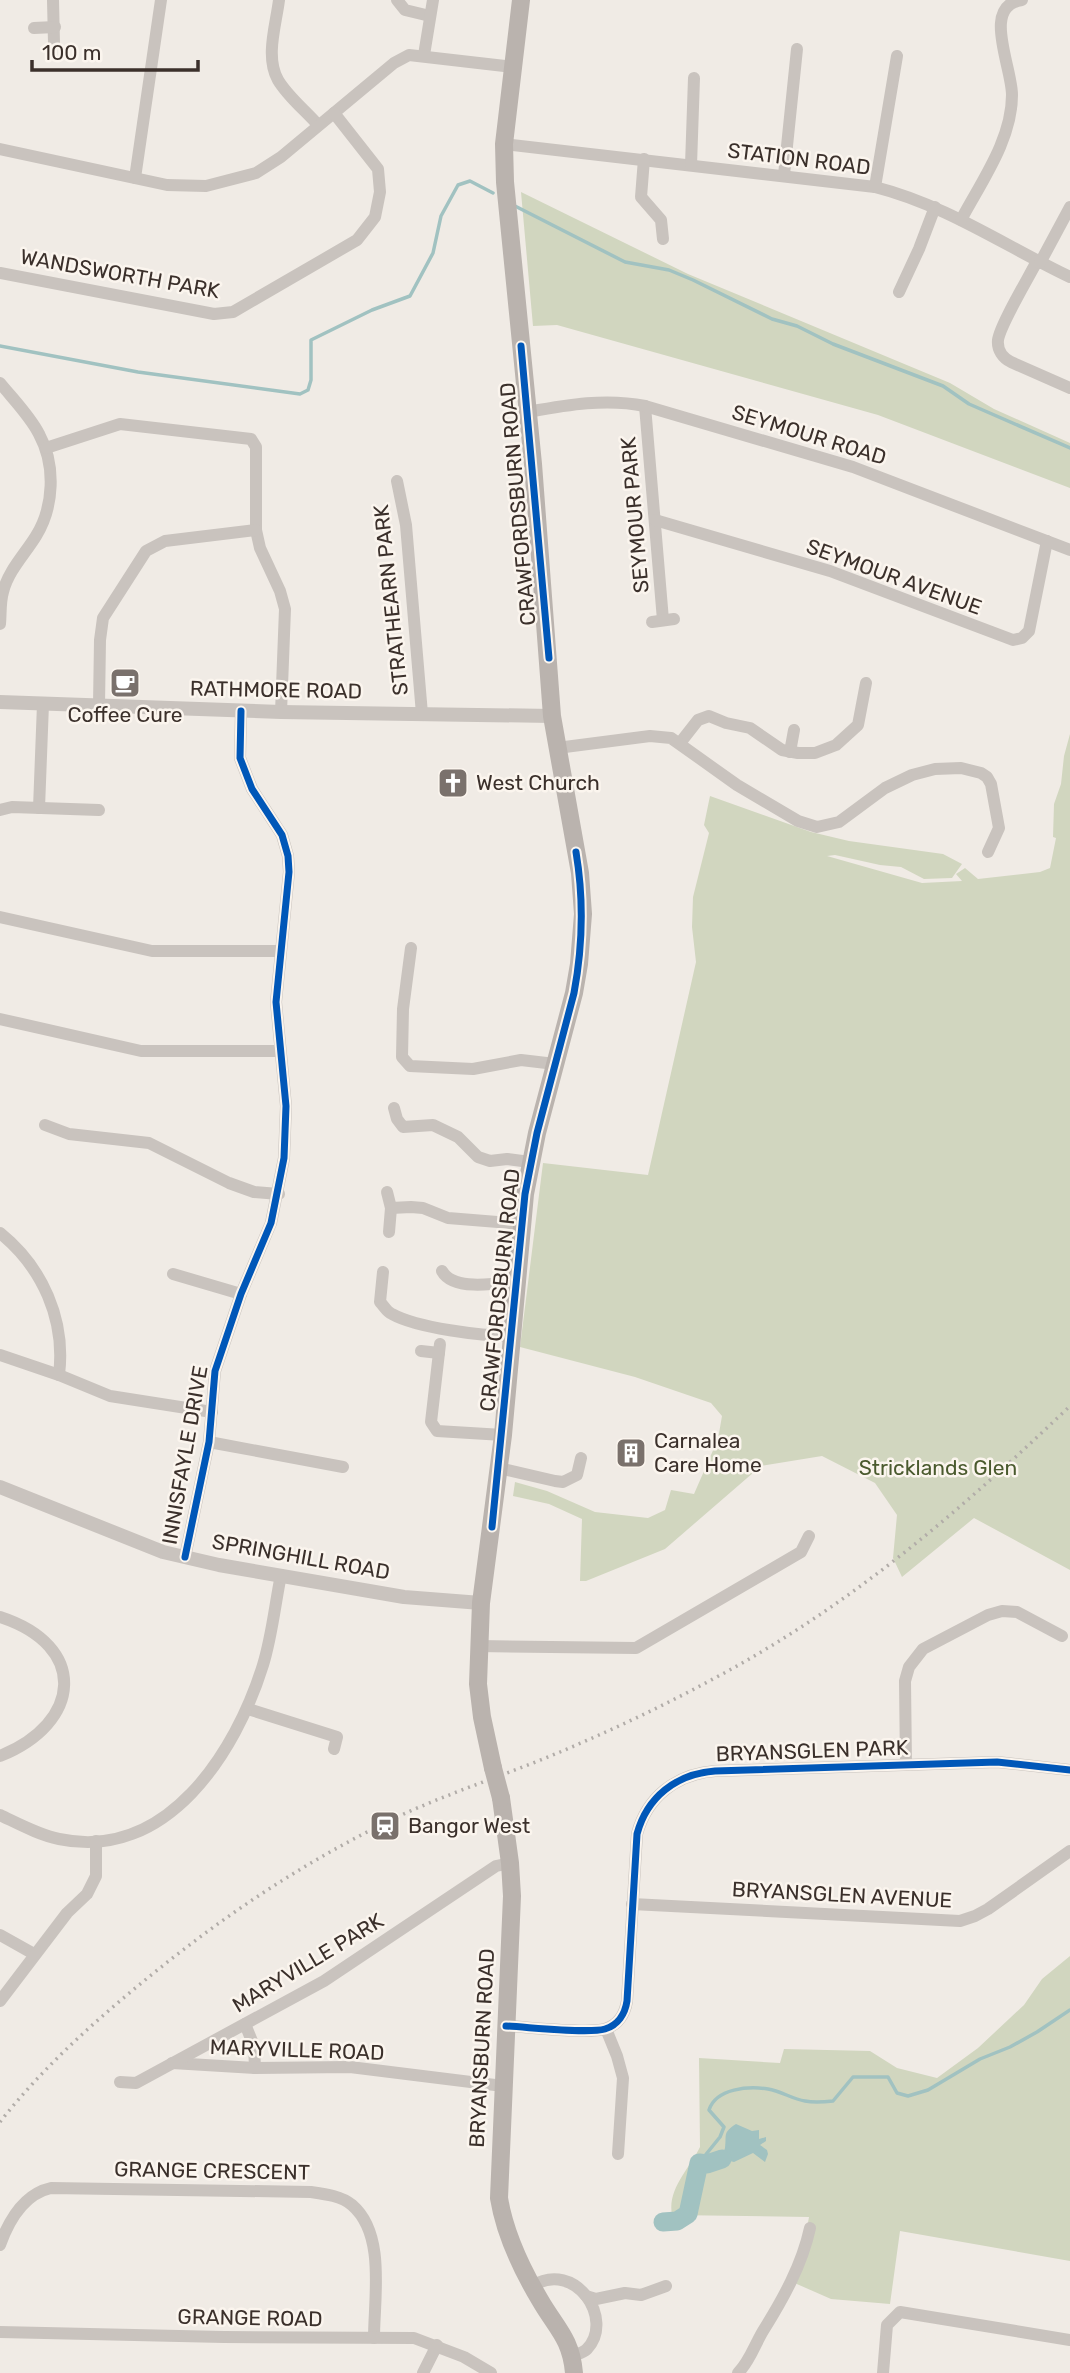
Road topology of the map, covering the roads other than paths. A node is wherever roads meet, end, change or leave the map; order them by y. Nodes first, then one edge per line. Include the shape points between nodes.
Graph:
1 (53, 0) edge
2 (161, 0) edge
3 (279, 0) edge
4 (397, 0) edge
5 (433, 0) edge
6 (521, 0) edge
7 (1022, 0) edge
8 (430, 16) junction
9 (55, 27) junction
10 (34, 28) dead end
11 (54, 43) dead end
12 (797, 50) dead end
13 (424, 55) junction
14 (897, 56) dead end
15 (513, 67) junction
16 (694, 78) dead end
17 (334, 113) junction
18 (318, 125) junction
19 (504, 144) junction
20 (0, 149) edge
21 (644, 159) junction
22 (691, 165) junction
23 (784, 175) junction
24 (135, 178) junction
25 (876, 187) junction
26 (935, 207) junction
27 (1070, 207) edge
28 (961, 220) junction
29 (663, 239) dead end
30 (1039, 262) junction
31 (0, 273) edge
32 (1070, 277) edge
33 (899, 292) dead end
34 (0, 383) edge
35 (1070, 388) edge
36 (645, 405) junction
37 (527, 412) junction
38 (46, 448) junction
39 (397, 481) dead end
40 (655, 520) junction
41 (256, 530) junction
42 (1047, 541) junction
43 (1070, 550) edge
44 (663, 620) dead end
45 (0, 624) edge
46 (866, 683) dead end
47 (0, 702) edge
48 (43, 704) junction
49 (99, 705) junction
50 (241, 711) junction
51 (281, 712) junction
52 (422, 714) junction
53 (552, 716) junction
54 (794, 730) dead end
55 (680, 743) junction
56 (556, 748) junction
57 (790, 752) junction
58 (39, 808) junction
59 (0, 810) edge
60 (99, 810) dead end
61 (988, 852) dead end
62 (0, 917) edge
63 (411, 948) dead end
64 (281, 951) junction
65 (0, 1019) edge
66 (280, 1051) junction
67 (555, 1064) junction
68 (394, 1108) dead end
69 (45, 1125) dead end
70 (530, 1162) junction
71 (387, 1192) dead end
72 (279, 1194) junction
73 (391, 1208) junction
74 (521, 1224) junction
75 (389, 1232) dead end
76 (0, 1233) edge
77 (442, 1271) dead end
78 (383, 1272) dead end
79 (173, 1274) dead end
80 (516, 1282) junction
81 (241, 1294) junction
82 (511, 1336) junction
83 (421, 1351) dead end
84 (0, 1355) edge
85 (59, 1375) junction
86 (212, 1412) junction
87 (503, 1435) junction
88 (209, 1442) junction
89 (581, 1458) dead end
90 (343, 1467) dead end
91 (499, 1468) junction
92 (0, 1487) edge
93 (809, 1536) dead end
94 (185, 1557) junction
95 (281, 1575) junction
96 (481, 1603) junction
97 (0, 1616) edge
98 (1062, 1636) dead end
99 (478, 1646) junction
100 (248, 1709) junction
101 (334, 1749) dead end
102 (0, 1756) edge
103 (906, 1765) junction
104 (494, 1768) joint
105 (1070, 1770) edge
106 (0, 1815) edge
107 (96, 1841) junction
108 (1070, 1851) edge
109 (510, 1863) junction
110 (632, 1904) junction
111 (0, 1935) edge
112 (34, 1954) junction
113 (0, 2001) edge
114 (246, 2024) junction
115 (506, 2026) junction
116 (606, 2029) junction
117 (172, 2063) junction
118 (255, 2068) junction
119 (120, 2082) dead end
120 (503, 2086) junction
121 (618, 2154) dead end
122 (810, 2228) dead end
123 (0, 2245) edge
124 (532, 2286) junction
125 (666, 2286) dead end
126 (586, 2297) junction
127 (608, 2298) junction
128 (595, 2319) junction
129 (552, 2320) junction
130 (0, 2332) edge
131 (374, 2338) junction
132 (1070, 2340) edge
133 (437, 2345) junction
134 (573, 2365) edge
135 (423, 2373) edge
136 (491, 2373) edge
137 (562, 2373) edge
138 (738, 2373) edge
139 (883, 2373) edge

1 - 9 street
2 - 24 street
3 - 18 street via 273,69
4 - 8 street via 404,10
5 - 8 street
6 - 15 main road, CRAWFORDSBURN ROAD
7 - 28 street via 1005,7 999,21 1011,79 1008,124
8 - 13 street
9 - 10 street
9 - 11 street
12 - 23 street
13 - 15 street
13 - 17 street via 394,62
14 - 25 street
15 - 19 main road, CRAWFORDSBURN ROAD
16 - 22 street
17 - 18 street
17 - 31 street, WANDSWORTH PARK via 378,169 375,217 357,240 233,312 214,314
18 - 24 street via 256,173 205,186
19 - 21 street, STATION ROAD
19 - 37 main road, CRAWFORDSBURN ROAD
20 - 24 street
21 - 22 street, STATION ROAD
21 - 29 street via 642,197 661,220
22 - 23 street, STATION ROAD
23 - 25 street, STATION ROAD
25 - 26 street, STATION ROAD
26 - 28 street, STATION ROAD
26 - 33 street
27 - 30 street
28 - 30 street, STATION ROAD
30 - 32 street, STATION ROAD
30 - 35 street via 1001,331 999,348 1011,362
34 - 38 street
36 - 37 street, SEYMOUR ROAD via 591,402
36 - 40 street, SEYMOUR PARK
36 - 42 street, SEYMOUR ROAD via 853,467
37 - 53 main road, CRAWFORDSBURN ROAD
38 - 41 street via 120,424 251,439 256,447
38 - 45 street via 49,504 38,533 8,577
39 - 52 street, STRATHEARN PARK via 406,525
40 - 42 street, SEYMOUR AVENUE via 830,571 1013,640 1028,631
40 - 44 street, SEYMOUR PARK
41 - 49 street via 165,541 146,551 103,618
41 - 51 street via 285,609
42 - 43 street, SEYMOUR ROAD
46 - 57 street via 860,722 845,738 820,751
47 - 48 street, RATHMORE ROAD
48 - 49 street, RATHMORE ROAD
48 - 58 street
49 - 50 street, RATHMORE ROAD
50 - 51 street, RATHMORE ROAD
50 - 64 street, INNISFAYLE DRIVE via 240,758 252,789 282,835 288,856
51 - 52 street, RATHMORE ROAD
52 - 53 street, RATHMORE ROAD
53 - 56 main road, CRAWFORDSBURN ROAD
54 - 57 street
55 - 56 street via 650,736
55 - 57 street via 698,720 709,716 750,728
55 - 61 street via 737,785 797,821 817,827 839,822 885,788 922,772 948,768 981,773 991,784 999,828
56 - 67 main road, CRAWFORDSBURN ROAD via 580,873 583,914 574,993
58 - 59 street
58 - 60 street
62 - 64 street via 152,951
63 - 67 street via 403,1009 405,1062 473,1069 521,1060
64 - 66 street, INNISFAYLE DRIVE via 276,1002
65 - 66 street via 141,1051
66 - 72 street, INNISFAYLE DRIVE via 286,1132
67 - 70 main road, CRAWFORDSBURN ROAD
68 - 70 street via 398,1131 433,1125 458,1137 478,1157
69 - 72 street via 69,1134 149,1143 229,1183
70 - 74 main road, CRAWFORDSBURN ROAD
71 - 73 street
72 - 81 street, INNISFAYLE DRIVE
73 - 74 street via 423,1208 448,1218
73 - 75 street
74 - 80 main road, CRAWFORDSBURN ROAD
76 - 85 street via 17,1246 47,1291 58,1327
77 - 80 street via 457,1283
78 - 82 street via 380,1302 390,1314 432,1326
79 - 81 street
80 - 82 main road, CRAWFORDSBURN ROAD
81 - 86 street, INNISFAYLE DRIVE via 215,1371
82 - 87 main road, CRAWFORDSBURN ROAD
83 - 87 street via 440,1348 431,1422 437,1431
84 - 85 street
85 - 86 street via 110,1396
86 - 88 street, INNISFAYLE DRIVE
87 - 91 main road, CRAWFORDSBURN ROAD
88 - 90 street
88 - 94 street, INNISFAYLE DRIVE
89 - 91 street via 577,1475 563,1482
91 - 96 main road, CRAWFORDSBURN ROAD
92 - 94 street, SPRINGHILL ROAD
93 - 99 street via 801,1552 636,1648
94 - 95 street, SPRINGHILL ROAD
95 - 96 street, SPRINGHILL ROAD via 404,1597
95 - 100 street via 264,1662
96 - 99 main road, CRAWFORDSBURN ROAD
97 - 102 street via 38,1634 63,1673 60,1703 47,1727
98 - 103 street via 1017,1612 1002,1611 923,1649 905,1681
99 - 104 main road, CRAWFORDSBURN ROAD via 478,1684
100 - 101 street via 337,1737
100 - 107 street via 200,1785 174,1811 121,1838
103 - 105 street, BRYANSGLEN PARK via 997,1762
103 - 110 street, BRYANSGLEN PARK via 715,1771 677,1781 654,1800 639,1826
104 - 109 main road, BRYANSBURN ROAD, bridge
106 - 107 street via 59,1839
107 - 112 street via 96,1876 87,1894
108 - 110 street, BRYANSGLEN AVENUE via 988,1909 960,1921
109 - 114 street, MARYVILLE PARK via 496,1866 324,1980
109 - 115 main road, BRYANSBURN ROAD
110 - 116 street, BRYANSGLEN PARK via 626,2007 621,2018
111 - 112 street
112 - 113 street
114 - 117 street, MARYVILLE PARK
114 - 118 street
115 - 116 street
115 - 120 main road, BRYANSBURN ROAD
116 - 121 street via 623,2078
117 - 118 street, MARYVILLE ROAD
117 - 119 street, MARYVILLE PARK via 136,2083
118 - 120 street, MARYVILLE ROAD via 350,2067
120 - 124 main road, BRYANSBURN ROAD via 501,2210 511,2245
122 - 138 street via 784,2297
123 - 131 street, GRANGE CRESCENT via 29,2197 51,2188 331,2195 352,2204 366,2221 374,2243
124 - 126 street via 548,2278 561,2279 573,2283
124 - 129 main road, BRYANSBURN ROAD
125 - 127 street via 641,2295
126 - 127 street
126 - 128 street
127 - 128 street
128 - 134 street via 590,2345
129 - 134 main road, BRYANSBURN ROAD via 566,2338
129 - 137 main road, BRYANSBURN ROAD
130 - 131 street, GRANGE ROAD
131 - 133 street, GRANGE ROAD via 414,2338
132 - 139 street via 900,2312 887,2325
133 - 135 street
133 - 136 street, GRANGE ROAD

